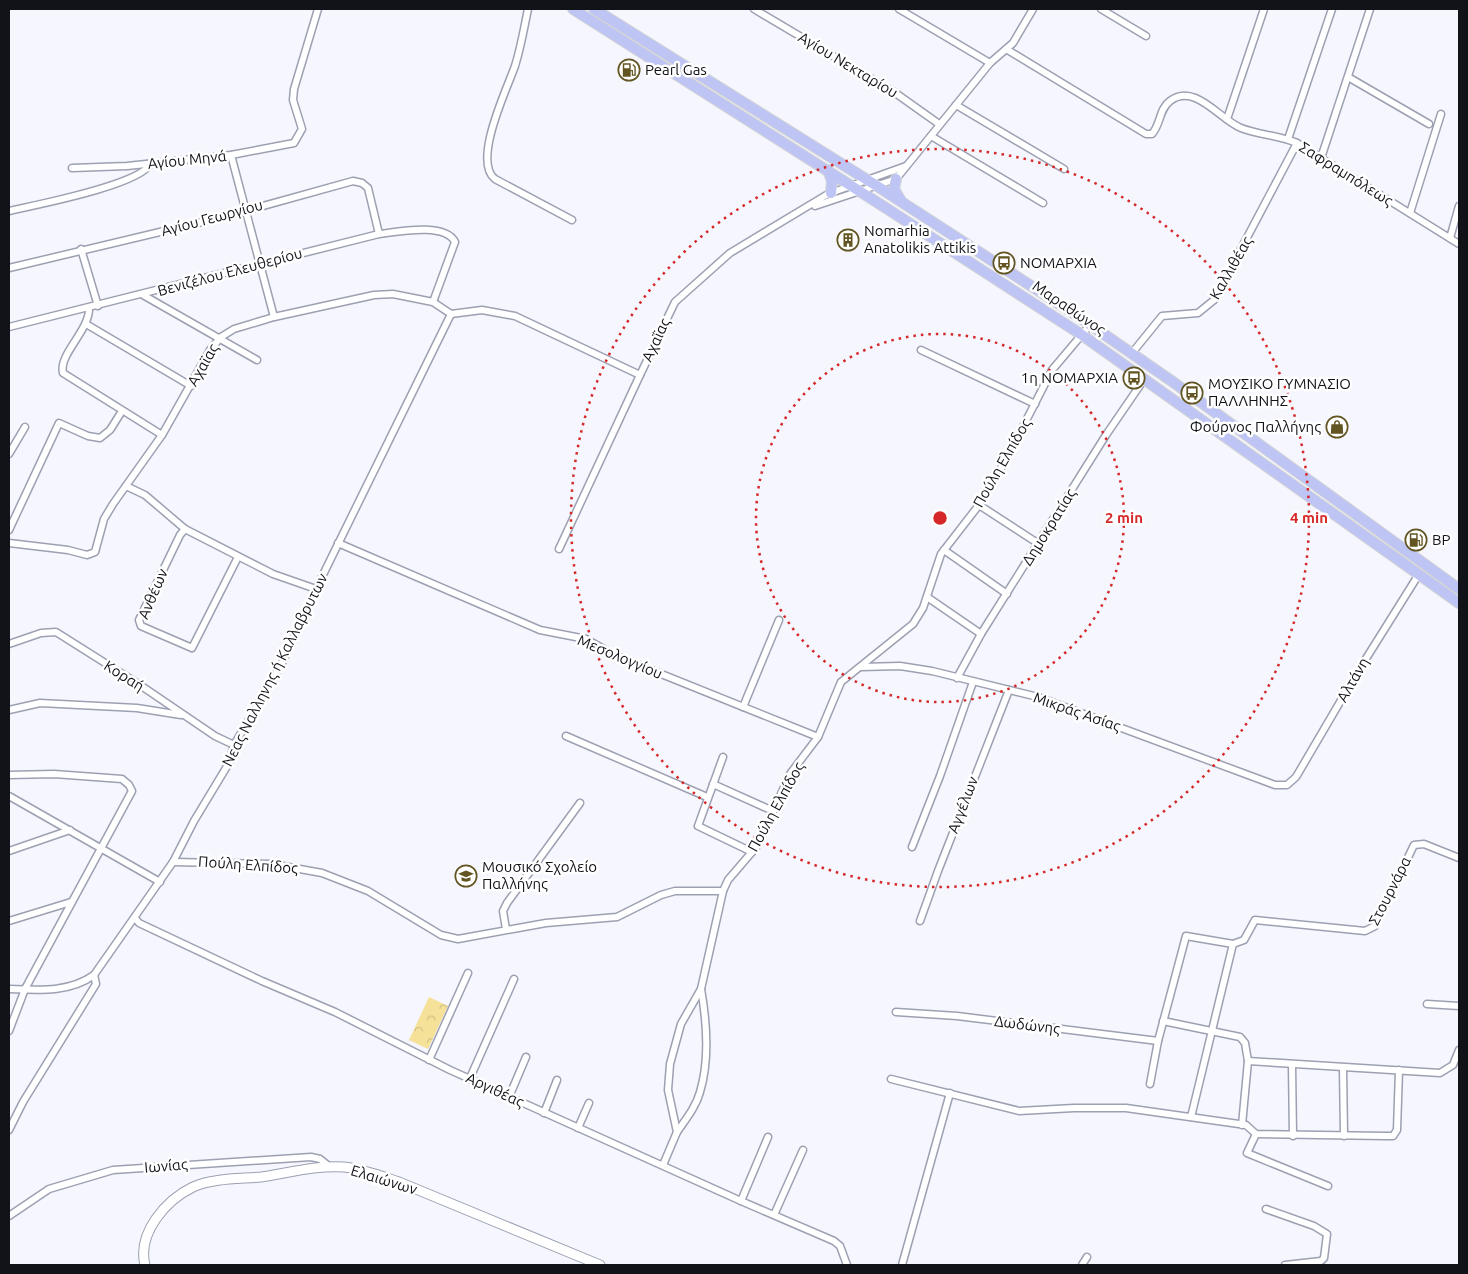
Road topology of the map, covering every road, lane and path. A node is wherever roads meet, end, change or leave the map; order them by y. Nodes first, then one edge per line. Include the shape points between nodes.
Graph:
1 (318, 9) edge
2 (528, 9) edge
3 (573, 9) edge
4 (594, 9) edge
5 (754, 9) edge
6 (899, 9) edge
7 (1033, 9) edge
8 (1101, 9) edge
9 (1264, 9) edge
10 (1332, 9) edge
11 (1370, 9) edge
12 (1146, 36) dead end
13 (1006, 50) junction
14 (990, 63) junction
15 (1348, 77) junction
16 (956, 105) junction
17 (1441, 114) dead end
18 (1227, 119) junction
19 (940, 124) junction
20 (1429, 124) dead end
21 (931, 136) junction
22 (1288, 139) junction
23 (1297, 143) junction
24 (231, 155) junction
25 (1321, 158) junction
26 (151, 164) junction
27 (906, 166) junction
28 (72, 168) dead end
29 (1064, 169) dead end
30 (828, 170) junction
31 (896, 179) junction
32 (872, 183) junction
33 (855, 188) junction
34 (830, 192) junction
35 (901, 202) junction
36 (1043, 203) dead end
37 (1459, 206) edge
38 (806, 208) junction
39 (246, 210) junction
40 (9, 212) edge
41 (1410, 213) junction
42 (572, 220) dead end
43 (379, 234) junction
44 (1450, 238) junction
45 (1459, 244) edge
46 (81, 249) junction
47 (261, 264) junction
48 (9, 268) edge
49 (143, 295) junction
50 (433, 302) junction
51 (98, 306) junction
52 (90, 308) junction
53 (455, 313) junction
54 (274, 317) junction
55 (86, 324) junction
56 (1090, 325) junction
57 (9, 327) edge
58 (1082, 335) junction
59 (219, 339) junction
60 (921, 350) dead end
61 (1132, 353) junction
62 (257, 360) dead end
63 (640, 375) junction
64 (1145, 378) junction
65 (191, 386) junction
66 (1035, 404) junction
67 (122, 411) junction
68 (25, 427) dead end
69 (162, 435) junction
70 (9, 454) edge
71 (126, 486) junction
72 (979, 505) junction
73 (9, 530) edge
74 (185, 530) junction
75 (9, 543) edge
76 (338, 543) junction
77 (1039, 544) junction
78 (559, 549) dead end
79 (944, 550) junction
80 (238, 557) junction
81 (1419, 574) junction
82 (1457, 586) edge
83 (316, 589) junction
84 (1007, 594) junction
85 (927, 598) junction
86 (1459, 603) edge
87 (779, 620) dead end
88 (982, 634) junction
89 (9, 644) edge
90 (861, 667) junction
91 (957, 678) junction
92 (973, 682) junction
93 (1009, 690) junction
94 (743, 707) junction
95 (9, 710) edge
96 (185, 716) junction
97 (566, 736) dead end
98 (818, 737) junction
99 (234, 745) junction
100 (723, 757) dead end
101 (9, 775) edge
102 (713, 784) junction
103 (1287, 785) joint
104 (9, 796) edge
105 (707, 797) junction
106 (580, 803) dead end
107 (773, 811) junction
108 (70, 830) junction
109 (101, 847) junction
110 (912, 847) dead end
111 (9, 851) edge
112 (752, 852) junction
113 (1459, 858) edge
114 (173, 862) junction
115 (160, 882) junction
116 (722, 891) junction
117 (71, 902) junction
118 (135, 918) junction
119 (9, 921) edge
120 (920, 921) dead end
121 (506, 929) junction
122 (1233, 944) junction
123 (468, 973) dead end
124 (94, 975) junction
125 (514, 979) dead end
126 (9, 989) edge
127 (25, 989) junction
128 (701, 989) junction
129 (1427, 1004) dead end
130 (1459, 1006) edge
131 (896, 1012) dead end
132 (1163, 1022) junction
133 (9, 1031) edge
134 (1210, 1032) junction
135 (1158, 1041) junction
136 (1459, 1050) edge
137 (526, 1057) dead end
138 (429, 1060) junction
139 (1248, 1061) junction
140 (1292, 1065) junction
141 (1343, 1068) junction
142 (1399, 1070) junction
143 (470, 1078) junction
144 (891, 1079) dead end
145 (557, 1080) dead end
146 (1150, 1084) dead end
147 (950, 1093) junction
148 (509, 1097) junction
149 (589, 1103) dead end
150 (544, 1113) junction
151 (1191, 1117) junction
152 (1242, 1125) junction
153 (578, 1128) junction
154 (9, 1130) edge
155 (677, 1132) junction
156 (1256, 1134) junction
157 (1293, 1136) junction
158 (1344, 1136) junction
159 (768, 1137) dead end
160 (804, 1150) dead end
161 (663, 1166) junction
162 (330, 1167) junction
163 (1328, 1186) dead end
164 (741, 1201) junction
165 (9, 1209) edge
166 (1266, 1209) dead end
167 (18, 1210) junction
168 (774, 1215) junction
169 (9, 1216) edge
170 (1087, 1257) dead end
171 (145, 1265) edge
172 (600, 1265) edge
173 (847, 1265) edge
174 (902, 1265) edge
175 (1082, 1265) edge
176 (1285, 1265) edge

1 - 24 street, Αγίου Μηνά via 293,94 302,127 298,138 289,145
2 - 42 street via 515,64 490,138 488,170 495,179
3 - 30 main road, Μαραθώνος
4 - 32 main road, Μαραθώνος
5 - 19 street, Αγίου Νεκταρίου via 894,92
6 - 14 street
7 - 13 street
8 - 12 street
9 - 18 street
10 - 22 street
11 - 15 street
13 - 14 street
13 - 18 street, Σαφραμπόλεως via 1141,133 1149,135 1155,131 1165,105 1179,96 1196,98
14 - 16 street
15 - 20 street
15 - 25 street
16 - 19 street
16 - 29 street
17 - 41 street
18 - 22 street, Σαφραμπόλεως via 1245,129
19 - 21 street
21 - 27 street
21 - 36 street
22 - 23 street, Σαφραμπόλεως
23 - 25 street, Σαφραμπόλεως
23 - 61 street, Καλλιθέας via 1214,300 1198,312 1162,316
24 - 26 street, Αγίου Μηνά
24 - 39 street
25 - 41 street, Σαφραμπόλεως
26 - 28 street, Αγίου Μηνά
26 - 40 street via 143,173 128,179
27 - 31 street
27 - 32 street
30 - 33 main road, Μαραθώνος
30 - 34 main road via 832,181
31 - 32 street
31 - 35 main road via 894,189
32 - 33 street
32 - 33 street
32 - 35 main road, Μαραθώνος
33 - 34 street, Αχαΐας
33 - 38 street, Αχαΐας
33 - 58 main road, Μαραθώνος
34 - 38 street, Αχαΐας
35 - 56 main road, Μαραθώνος
37 - 44 street
38 - 63 street, Αχαΐας via 730,253 680,296
39 - 43 street, Αγίου Γεωργίου via 346,182 358,182 364,184 369,192
39 - 46 street, Αγίου Γεωργίου
39 - 47 street
41 - 44 street, Σαφραμπόλεως
43 - 47 street, Βενιζέλου Ελευθερίου
43 - 50 street, Βενιζέλου Ελευθερίου via 433,230 451,236 455,246
44 - 45 street, Σαφραμπόλεως
46 - 48 street, Αγίου Γεωργίου
46 - 51 street
47 - 49 street, Βενιζέλου Ελευθερίου
47 - 54 street
49 - 51 street, Βενιζέλου Ελευθερίου
49 - 59 street
50 - 53 street, Αχαϊας
50 - 54 street, Αχαϊας via 378,294
51 - 52 street, Βενιζέλου Ελευθερίου
52 - 55 street
52 - 57 street, Βενιζέλου Ελευθερίου
53 - 63 street, Αχαΐας via 496,311 515,316
53 - 76 street, Νεας Nαλληνης ή Καλλαβρυτων
54 - 59 street, Αχαϊας via 234,329
55 - 65 street
55 - 67 street via 64,363 63,373
56 - 58 street, Πούλη Ελπίδος
56 - 61 main road, Μαραθώνος
58 - 64 main road, Μαραθώνος
58 - 66 street, Πούλη Ελπίδος via 1052,370
59 - 62 street
59 - 65 street, Αχαϊας
60 - 66 street
61 - 82 main road, Μαραθώνος
63 - 78 street
64 - 77 street, Δημοκρατίας
64 - 81 main road, Μαραθώνος
65 - 69 street, Αχαϊας
66 - 72 street, Πούλη Ελπίδος
67 - 69 street
67 - 73 street via 110,430 100,438 59,423
68 - 70 street
69 - 71 street, Αχαϊας
71 - 74 street via 145,495
71 - 75 street, Αχαϊας via 104,519 92,555
72 - 77 street
72 - 79 street, Πούλη Ελπίδος
74 - 80 street
74 - 80 street, Ανθέων via 139,620 141,626 192,648
76 - 83 street, Νεας Nαλληνης ή Καλλαβρυτων
76 - 94 street, Μεσολογγίου via 540,630 586,639 614,655
77 - 84 street, Δημοκρατίας
79 - 84 street
79 - 85 street, Πούλη Ελπίδος
80 - 83 street via 297,584
81 - 86 main road, Μαραθώνος
81 - 103 street, Αλτάνη via 1296,777
83 - 99 street, Νεας Nαλληνης ή Καλλαβρυτων via 281,665
84 - 88 street, Δημοκρατίας
85 - 88 street
85 - 90 street, Πούλη Ελπίδος via 905,633
87 - 94 street
88 - 91 street, Δημοκρατίας
89 - 96 street, Κοραή via 41,633 56,632
90 - 91 street, Μικράς Ασίας via 908,667
90 - 98 street, Πούλη Ελπίδος via 841,682
91 - 92 street, Μικράς Ασίας
92 - 93 street, Μικράς Ασίας
92 - 110 street
93 - 103 street, Μικράς Ασίας via 1099,718 1275,785
93 - 120 street, Αγγέλων
94 - 98 street, Μεσολογγίου
95 - 96 street via 40,704 136,708
96 - 99 street, Κοραή
97 - 105 street
98 - 107 street, Πούλη Ελπίδος via 790,774
99 - 114 street, Νεας Nαλληνης ή Καλλαβρυτων via 229,764
100 - 102 street
101 - 109 street via 54,774 122,779 130,784 132,791
102 - 105 street
102 - 107 street
104 - 108 street
105 - 112 street via 697,822 699,828
106 - 121 street via 507,903 504,911
107 - 112 street, Πούλη Ελπίδος
108 - 109 street
108 - 111 street
109 - 115 street
109 - 117 street
112 - 116 street, Πούλη Ελπίδος
113 - 122 street, Στουρνάρα via 1424,844 1414,845 1375,926 1370,930 1255,920 1244,940
114 - 115 street, Νεας Nαλληνης ή Καλλαβρυτων
114 - 121 street, Πούλη Ελπίδος via 272,864 322,873 368,891 449,938
115 - 118 street, Νεας Nαλληνης ή Καλλαβρυτων
116 - 121 street, Πούλη Ελπίδος via 675,891 617,917
116 - 128 street
117 - 119 street
117 - 127 street
118 - 124 street, Νεας Nαλληνης ή Καλλαβρυτων
118 - 138 street, Αργιθέας
122 - 132 street via 1186,936
122 - 134 street
123 - 138 street
124 - 127 street, Νεας Nαλληνης ή Καλλαβρυτων via 81,983 59,988
124 - 154 street via 96,984
125 - 143 street
126 - 127 street, Νεας Nαλληνης ή Καλλαβρυτων
127 - 133 street
128 - 155 street via 706,1016 706,1059 700,1092
128 - 155 street via 681,1024 670,1064 668,1090
129 - 130 street
131 - 135 street, Δωδώνης via 957,1016
132 - 134 street
132 - 135 street
134 - 139 street via 1240,1037 1245,1044
134 - 151 street
135 - 146 street
136 - 142 street via 1453,1065 1440,1073
137 - 148 street
138 - 143 street, Αργιθέας
139 - 140 street
139 - 152 street
140 - 141 street
140 - 157 street
141 - 142 street
141 - 158 street
142 - 158 street via 1395,1134
143 - 148 street, Αργιθέας
144 - 147 street
145 - 150 street
147 - 151 street via 1019,1111 1126,1108
147 - 174 street
148 - 150 street, Αργιθέας
149 - 153 street
150 - 153 street, Αργιθέας
151 - 152 street
152 - 156 street
153 - 161 street, Αργιθέας
155 - 161 street
156 - 157 street
156 - 163 street via 1247,1153
157 - 158 street
159 - 164 street
160 - 168 street
161 - 164 street, Αργιθέας
162 - 167 street, Ιωνίας via 323,1160 312,1157 113,1170 49,1189
162 - 171 main road, Ελαιώνων via 223,1181 190,1189 167,1208 150,1229 144,1244
162 - 172 main road, Ελαιώνων via 357,1169 399,1182
164 - 168 street, Αργιθέας
165 - 167 street
166 - 176 street via 1327,1234 1321,1261
167 - 169 street, Ιωνίας
168 - 173 street, Αργιθέας via 837,1242
170 - 175 street

